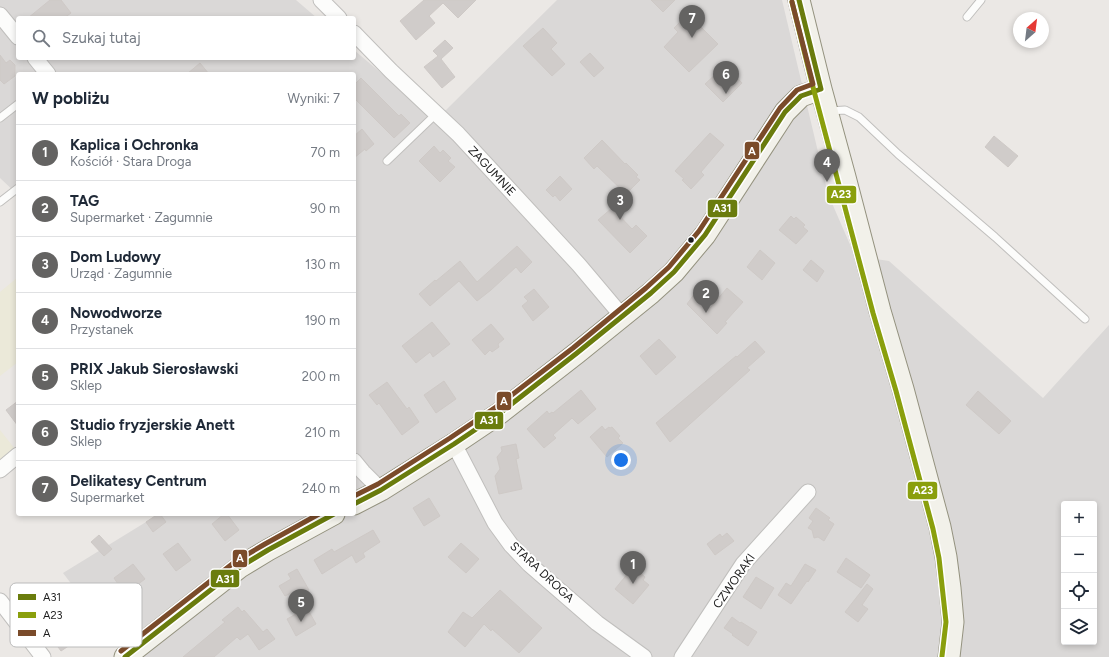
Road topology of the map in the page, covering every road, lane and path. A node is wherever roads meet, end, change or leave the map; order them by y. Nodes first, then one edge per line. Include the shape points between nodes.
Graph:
1 (321, 0) edge
2 (799, 0) edge
3 (981, 0) edge
4 (0, 14) edge
5 (337, 16) edge
6 (966, 17) dead end
7 (16, 34) edge
8 (356, 36) edge
9 (37, 60) edge
10 (46, 72) edge
11 (821, 89) junction
12 (16, 106) edge
13 (827, 111) junction
14 (436, 114) junction
15 (0, 118) edge
16 (387, 161) dead end
17 (16, 190) edge
18 (0, 202) edge
19 (622, 316) junction
20 (1085, 319) dead end
21 (454, 444) junction
22 (16, 457) edge
23 (356, 463) edge
24 (0, 470) edge
25 (381, 490) junction
26 (808, 492) dead end
27 (356, 503) edge
28 (330, 516) edge
29 (0, 601) edge
30 (10, 614) edge
31 (142, 644) edge
32 (35, 647) edge
33 (138, 647) edge
34 (43, 657) edge
35 (125, 657) edge
36 (644, 657) edge
37 (682, 657) edge
38 (949, 657) edge

1 - 5 street
2 - 11 street
3 - 6 lane
4 - 7 street
8 - 14 street, ZAGUMNIE
9 - 10 street
11 - 13 street
11 - 19 street via 802,96 785,112 705,235 674,272
12 - 15 lane
13 - 20 lane via 845,110 859,117
13 - 38 street via 941,534 953,622
14 - 16 lane
14 - 19 street, ZAGUMNIE via 458,134 579,265
17 - 18 lane
19 - 21 street via 500,413
21 - 25 street
21 - 36 street, STARA DROGA via 495,522 511,546 597,623
22 - 24 street
23 - 25 street
25 - 27 street
26 - 37 street, CZWORAKI via 744,564
28 - 31 street via 240,567
29 - 30 street
32 - 34 street
33 - 35 street

